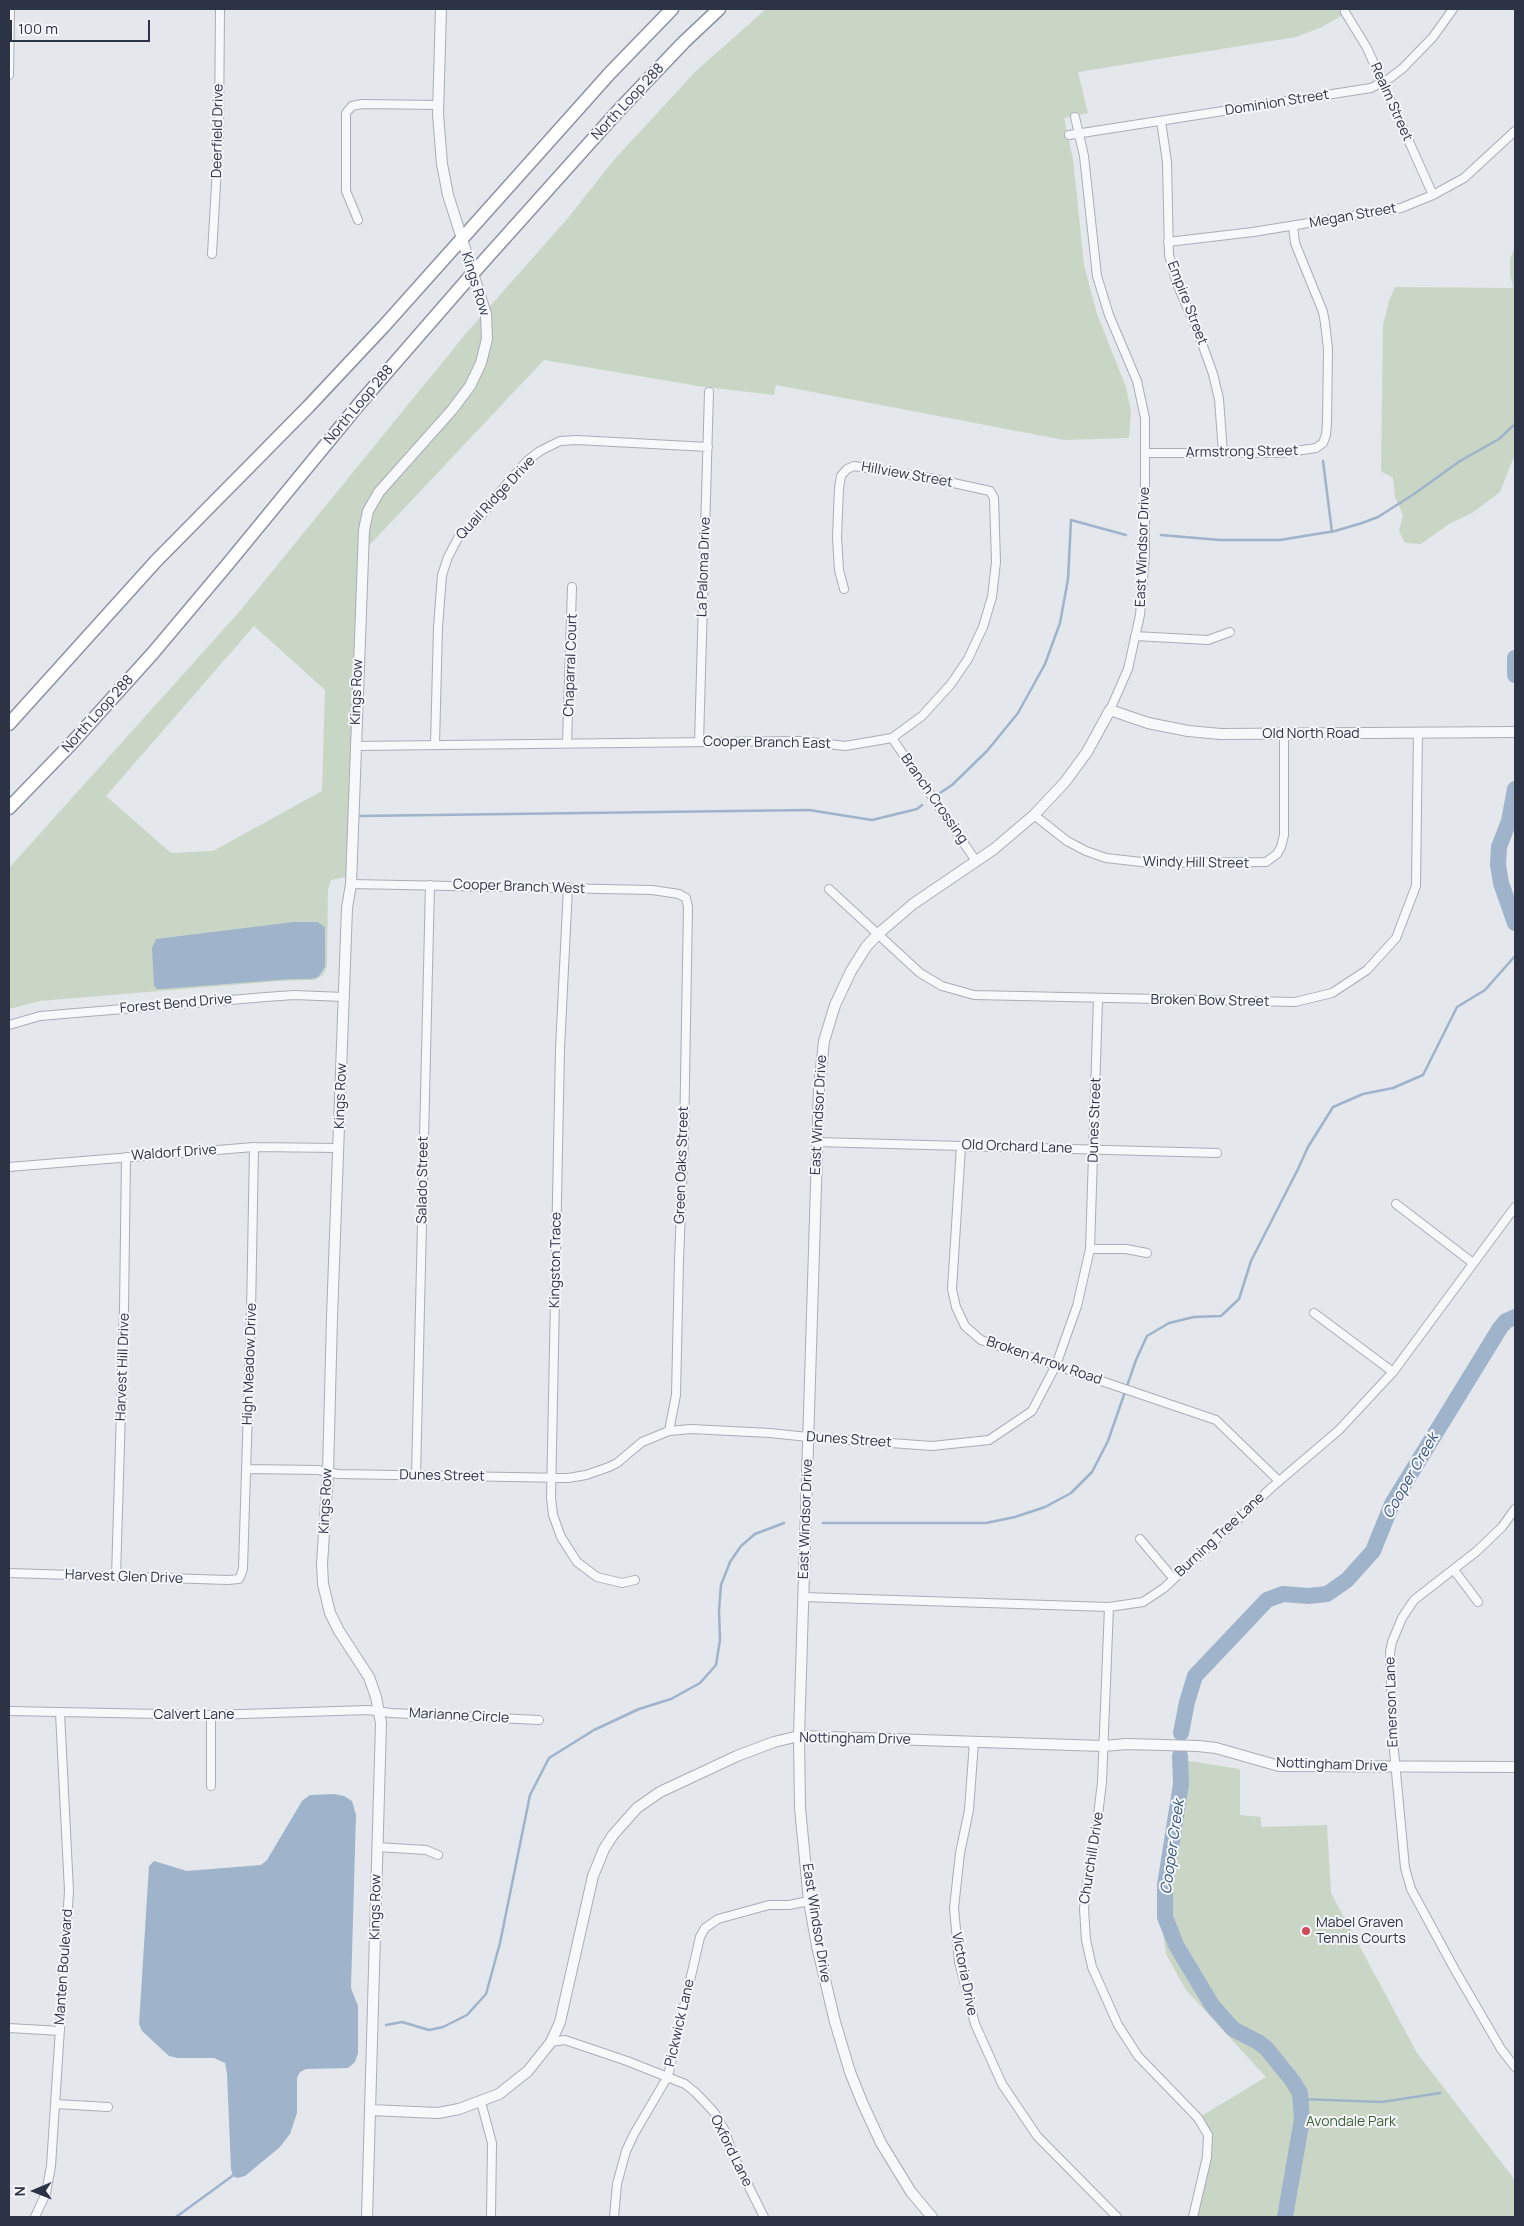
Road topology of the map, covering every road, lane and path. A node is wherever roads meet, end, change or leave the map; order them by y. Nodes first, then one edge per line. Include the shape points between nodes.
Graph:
1 (10, 9) edge
2 (220, 9) edge
3 (441, 9) edge
4 (672, 9) edge
5 (719, 9) edge
6 (1453, 9) edge
7 (1345, 12) dead end
8 (9, 75) edge
9 (1382, 83) junction
10 (439, 105) junction
11 (1075, 117) dead end
12 (1162, 121) junction
13 (1515, 131) edge
14 (1080, 134) junction
15 (1069, 135) dead end
16 (1433, 195) junction
17 (358, 220) dead end
18 (1292, 226) junction
19 (461, 240) junction
20 (1168, 242) junction
21 (212, 254) dead end
22 (474, 272) junction
23 (709, 392) dead end
24 (708, 447) junction
25 (1146, 453) junction
26 (1223, 453) junction
27 (990, 491) joint
28 (572, 587) dead end
29 (844, 589) dead end
30 (1230, 632) dead end
31 (1135, 636) junction
32 (1110, 710) junction
33 (9, 724) edge
34 (1418, 732) junction
35 (1515, 732) edge
36 (1284, 734) junction
37 (892, 738) junction
38 (699, 742) junction
39 (567, 743) junction
40 (436, 744) junction
41 (355, 746) junction
42 (9, 808) edge
43 (1034, 815) junction
44 (976, 861) junction
45 (351, 884) junction
46 (430, 885) junction
47 (568, 887) junction
48 (829, 889) dead end
49 (686, 898) joint
50 (878, 934) junction
51 (344, 997) junction
52 (1098, 999) junction
53 (9, 1025) edge
54 (817, 1142) junction
55 (961, 1146) junction
56 (254, 1147) junction
57 (339, 1148) junction
58 (1094, 1150) junction
59 (1217, 1153) dead end
60 (126, 1157) junction
61 (9, 1167) edge
62 (1396, 1204) dead end
63 (1515, 1207) edge
64 (1090, 1249) junction
65 (1147, 1253) dead end
66 (1474, 1263) junction
67 (1314, 1313) dead end
68 (1056, 1365) junction
69 (1393, 1372) junction
70 (670, 1431) junction
71 (808, 1438) junction
72 (246, 1469) junction
73 (328, 1472) junction
74 (416, 1476) junction
75 (551, 1478) junction
76 (1279, 1481) junction
77 (1515, 1508) edge
78 (1140, 1539) dead end
79 (1454, 1570) junction
80 (9, 1573) edge
81 (116, 1577) junction
82 (1173, 1578) junction
83 (239, 1579) joint
84 (635, 1580) dead end
85 (803, 1597) junction
86 (1478, 1602) dead end
87 (1108, 1607) junction
88 (9, 1712) edge
89 (380, 1712) junction
90 (60, 1713) junction
91 (211, 1715) junction
92 (540, 1720) dead end
93 (799, 1736) junction
94 (974, 1742) junction
95 (1103, 1746) junction
96 (1395, 1767) junction
97 (1515, 1767) edge
98 (211, 1786) dead end
99 (377, 1847) junction
100 (438, 1855) dead end
101 (809, 1901) junction
102 (9, 2028) edge
103 (60, 2031) junction
104 (551, 2042) junction
105 (1515, 2067) edge
106 (668, 2076) junction
107 (481, 2102) junction
108 (56, 2104) junction
109 (108, 2107) dead end
110 (370, 2110) junction
111 (35, 2217) edge
112 (366, 2217) edge
113 (491, 2217) edge
114 (614, 2217) edge
115 (764, 2217) edge
116 (932, 2217) edge
117 (1117, 2217) edge
118 (1193, 2217) edge

1 - 8 street
2 - 21 street, Deerfield Drive via 219,132
3 - 10 street, Kings Row
4 - 19 highway via 610,73
5 - 22 highway, North Loop 288 via 619,110
6 - 9 street, Dominion Street via 1417,55
7 - 9 street, Realm Street via 1367,48
9 - 12 street, Dominion Street via 1365,89
9 - 16 street, Realm Street
10 - 17 street via 362,104 352,106 346,113 346,191
10 - 19 street, Kings Row via 442,164
11 - 14 street, East Windsor Drive
12 - 14 street, Dominion Street
12 - 20 street, Empire Street via 1167,162
13 - 16 street, Megan Street via 1464,178
14 - 15 street, Dominion Street
14 - 25 street, East Windsor Drive via 1097,276 1141,394
16 - 18 street, Megan Street via 1401,208
18 - 20 street, Megan Street
18 - 26 street, Armstrong Street via 1326,329 1325,440 1316,448 1295,452
19 - 22 street, Kings Row
19 - 33 highway via 308,407 156,561
20 - 26 street, Empire Street via 1177,284 1213,374 1219,399
22 - 41 street, Kings Row via 488,327 476,375 452,410 388,481 365,520
22 - 42 highway, North Loop 288 via 360,403 152,653
23 - 24 street, La Paloma Drive
24 - 38 street, La Paloma Drive
24 - 40 street, Quail Ridge Drive via 578,440 553,444 528,460 458,538 442,575
25 - 26 street, Armstrong Street
25 - 31 street, East Windsor Drive via 1144,578
27 - 29 street, Hillview Street via 854,466 846,469 839,488 837,549
27 - 37 street, Cooper Branch East via 996,508 996,562 992,597 983,627 968,659 951,684 922,716
28 - 39 street, Chaparral Court
30 - 31 street via 1208,640
31 - 32 street, East Windsor Drive via 1128,669
32 - 36 street, Old North Road via 1142,722 1188,731
32 - 43 street, East Windsor Drive via 1087,752
34 - 35 street, Old North Road
34 - 36 street, Old North Road
34 - 52 street, Broken Bow Street via 1416,886 1396,938 1368,970 1332,993 1295,1002
36 - 43 street, Windy Hill Street via 1284,835 1281,847 1266,862 1150,863 1106,858 1067,841
37 - 38 street, Cooper Branch East via 845,746 802,741
37 - 44 street, Branch Crossing
38 - 39 street, Cooper Branch East
39 - 40 street, Cooper Branch East
40 - 41 street, Cooper Branch East
41 - 45 street, Kings Row
43 - 44 street, East Windsor Drive
44 - 50 street, East Windsor Drive via 913,904
45 - 46 street, Cooper Branch West
45 - 51 street, Kings Row via 347,908
46 - 47 street, Cooper Branch West
46 - 74 street, Salado Street
47 - 49 street, Cooper Branch West via 652,890
47 - 75 street, Kingston Trace via 560,1049
48 - 50 street, Broken Bow Street
49 - 70 street, Green Oaks Street via 684,1138 676,1395
50 - 52 street, Broken Bow Street via 920,972 942,986 958,991 974,995
50 - 54 street, East Windsor Drive via 851,971 826,1033 820,1070
51 - 53 street, Forest Bend Drive via 294,995 40,1016
51 - 57 street, Kings Row
52 - 58 street, Dunes Street
54 - 55 street, Old Orchard Lane
54 - 71 street, East Windsor Drive
55 - 58 street, Old Orchard Lane
55 - 68 street, Broken Arrow Road via 952,1289 956,1308 965,1326 981,1340
56 - 57 street, Waldorf Drive
56 - 60 street, Waldorf Drive
56 - 72 street, High Meadow Drive
57 - 73 street, Kings Row
58 - 59 street, Old Orchard Lane
58 - 64 street, Dunes Street
60 - 61 street, Waldorf Drive
60 - 81 street, Harvest Hill Drive
62 - 66 street
63 - 66 street, Burning Tree Lane
64 - 65 street via 1126,1249
64 - 68 street, Dunes Street via 1077,1306
66 - 69 street, Burning Tree Lane
67 - 69 street
68 - 71 street, Dunes Street via 1032,1411 989,1440 932,1446
68 - 76 street, Broken Arrow Road via 1216,1420
69 - 76 street, Burning Tree Lane via 1339,1430
70 - 71 street, Dunes Street via 770,1433
70 - 75 street, Dunes Street via 642,1442 609,1467 586,1475
71 - 85 street, East Windsor Drive
72 - 73 street, Dunes Street
72 - 83 street, High Meadow Drive via 243,1568
73 - 74 street, Dunes Street
73 - 89 street, Kings Row via 322,1564 324,1593 334,1622 369,1677
74 - 75 street, Dunes Street
75 - 84 street, Kingston Trace via 553,1515 561,1537 577,1562 597,1577 622,1583
76 - 82 street, Burning Tree Lane
77 - 79 street, Emerson Lane via 1502,1527
78 - 82 street
79 - 86 street
79 - 96 street, Emerson Lane via 1414,1600 1392,1642
80 - 81 street, Harvest Glen Drive
81 - 83 street, Harvest Glen Drive
82 - 87 street, Burning Tree Lane via 1143,1602
85 - 87 street, Burning Tree Lane
85 - 93 street, East Windsor Drive
87 - 95 street, Churchill Drive
88 - 90 street, Calvert Lane
89 - 91 street, Calvert Lane
89 - 92 street, Marianne Circle
89 - 99 street, Kings Row
90 - 91 street, Calvert Lane
90 - 103 street, Manten Boulevard via 69,1875
91 - 98 street
93 - 94 street, Nottingham Drive
93 - 101 street, East Windsor Drive via 800,1808
93 - 104 street, Nottingham Drive via 737,1756 660,1792 637,1808 613,1835 593,1876 560,2022
94 - 95 street, Nottingham Drive
94 - 117 street, Victoria Drive via 969,1810 954,1908 960,1962 974,2024 1002,2084 1037,2136
95 - 96 street, Nottingham Drive via 1207,1746 1279,1766
95 - 118 street, Churchill Drive via 1100,1811 1084,1909 1092,1967 1118,2026 1138,2056 1198,2118 1208,2135 1207,2157
96 - 97 street, Nottingham Drive
96 - 105 street, Emerson Lane via 1401,1844 1412,1889 1455,1970
99 - 100 street via 426,1850
99 - 110 street, Kings Row
101 - 106 street, Pickwick Lane via 769,1905 718,1919 705,1928 700,1937
101 - 116 street, East Windsor Drive via 834,2022 855,2086 881,2143 911,2192
102 - 103 street
103 - 108 street, Manten Boulevard
104 - 106 street, Oxford Lane via 565,2040
104 - 107 street, Nottingham Drive via 528,2071 499,2094
106 - 114 street, Pickwick Lane via 626,2152 617,2184
106 - 115 street, Oxford Lane via 685,2084 714,2112
107 - 110 street, Nottingham Drive via 438,2113
107 - 113 street via 492,2143
108 - 109 street
108 - 111 street, Manten Boulevard via 50,2179
110 - 112 street, Kings Row

